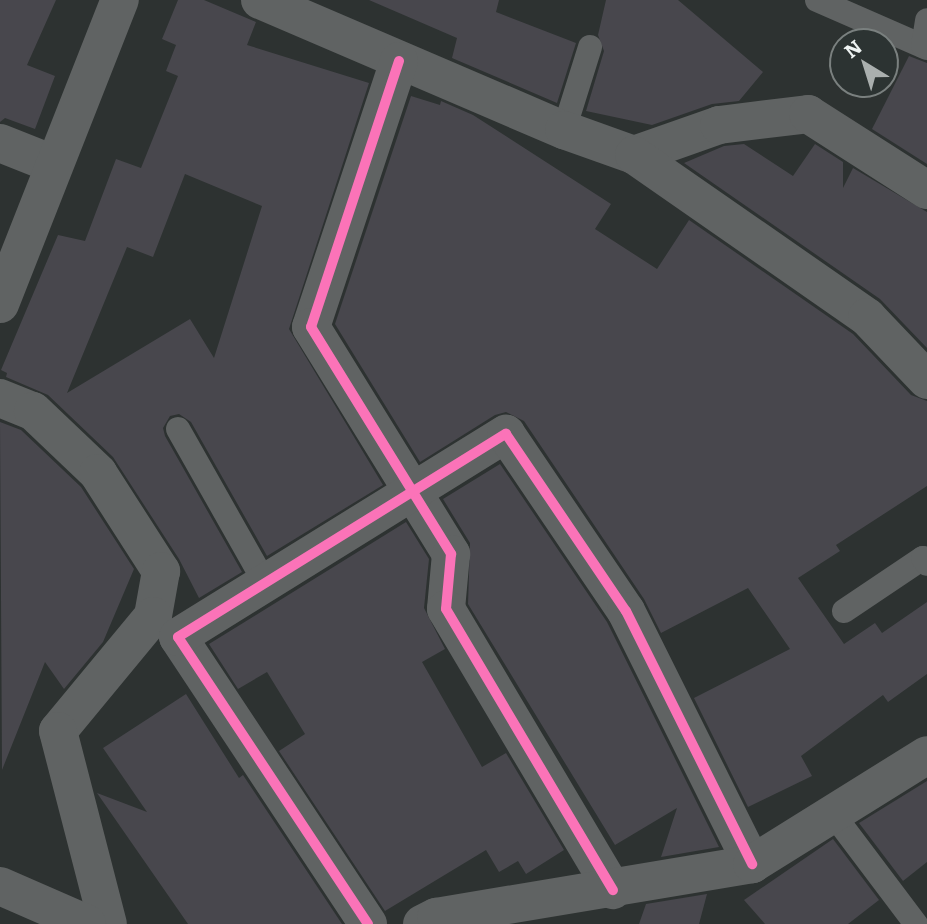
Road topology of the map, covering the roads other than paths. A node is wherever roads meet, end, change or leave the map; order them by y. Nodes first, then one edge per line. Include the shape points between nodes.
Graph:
1 (120, 0) edge
2 (260, 0) edge
3 (817, 0) edge
4 (927, 20) edge
5 (590, 47) dead end
6 (925, 47) edge
7 (399, 61) junction
8 (564, 130) junction
9 (0, 143) edge
10 (634, 155) junction
11 (53, 164) junction
12 (927, 190) edge
13 (0, 304) edge
14 (927, 380) edge
15 (0, 398) edge
16 (178, 429) dead end
17 (412, 491) junction
18 (927, 564) edge
19 (264, 581) junction
20 (844, 611) dead end
21 (927, 755) edge
22 (833, 814) junction
23 (752, 864) junction
24 (0, 886) edge
25 (613, 890) junction
26 (87, 924) edge
27 (108, 924) edge
28 (368, 924) edge
29 (422, 924) edge
30 (916, 924) edge

1 - 11 street
2 - 7 street
3 - 6 lane
4 - 6 lane
5 - 8 lane
7 - 8 street
7 - 17 street via 311,327
8 - 10 street
9 - 11 street
10 - 12 street via 719,125 807,114
10 - 14 street via 867,317
11 - 13 street
15 - 27 street via 33,411 98,474 161,571 153,616 58,731
16 - 19 lane
17 - 19 street
17 - 23 street via 506,434 626,611
17 - 25 street via 451,554 446,609
18 - 20 lane via 923,558
19 - 28 street via 178,636
21 - 22 street
22 - 23 street
22 - 30 lane
23 - 25 street
24 - 26 street
25 - 29 street via 436,917

